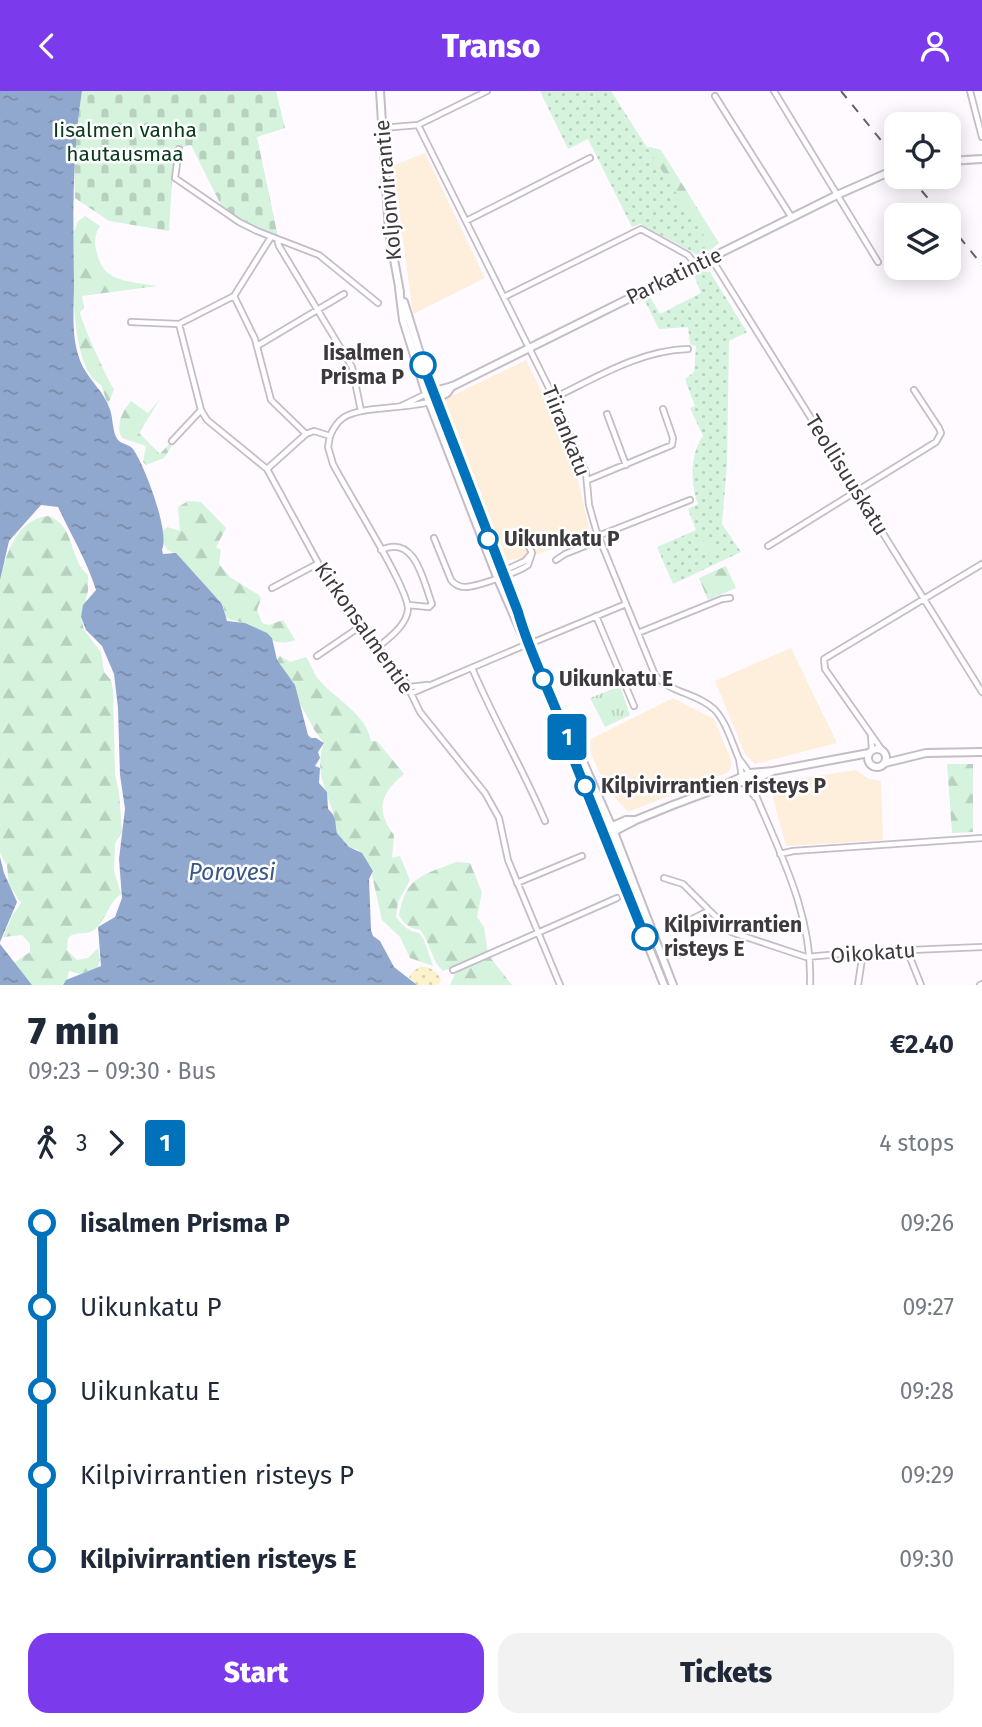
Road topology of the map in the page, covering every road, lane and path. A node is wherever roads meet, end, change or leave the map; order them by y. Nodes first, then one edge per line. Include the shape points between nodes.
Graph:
1 (380, 91) edge
2 (487, 91) edge
3 (774, 91) edge
4 (970, 91) edge
5 (715, 96) dead end
6 (418, 125) junction
7 (382, 128) junction
8 (982, 137) edge
9 (179, 149) dead end
10 (590, 158) dead end
11 (982, 159) edge
12 (961, 160) edge
13 (884, 174) edge
14 (837, 195) junction
15 (792, 218) junction
16 (466, 221) junction
17 (271, 237) junction
18 (278, 239) junction
19 (711, 258) junction
20 (878, 262) dead end
21 (696, 265) junction
22 (344, 294) dead end
23 (234, 296) junction
24 (503, 297) junction
25 (378, 303) dead end
26 (318, 310) junction
27 (131, 323) dead end
28 (179, 324) junction
29 (257, 346) junction
30 (529, 348) junction
31 (688, 349) dead end
32 (453, 386) junction
33 (914, 390) dead end
34 (429, 393) junction
35 (554, 398) junction
36 (432, 401) junction
37 (201, 409) junction
38 (394, 409) junction
39 (663, 409) dead end
40 (361, 411) junction
41 (607, 414) dead end
42 (306, 434) junction
43 (330, 436) junction
44 (172, 441) dead end
45 (626, 465) junction
46 (267, 469) junction
47 (587, 480) junction
48 (858, 491) junction
49 (690, 500) dead end
50 (434, 538) dead end
51 (599, 538) junction
52 (527, 541) dead end
53 (768, 546) dead end
54 (381, 550) junction
55 (556, 560) dead end
56 (317, 564) junction
57 (982, 564) edge
58 (501, 575) junction
59 (272, 589) dead end
60 (730, 598) dead end
61 (924, 598) junction
62 (626, 604) junction
63 (408, 605) junction
64 (596, 616) junction
65 (361, 626) junction
66 (638, 633) junction
67 (534, 642) dead end
68 (378, 646) junction
69 (523, 646) dead end
70 (317, 656) dead end
71 (472, 668) junction
72 (410, 690) junction
73 (982, 692) edge
74 (634, 706) dead end
75 (871, 734) junction
76 (568, 740) junction
77 (870, 752) junction
78 (883, 752) junction
79 (982, 752) edge
80 (911, 755) junction
81 (739, 759) junction
82 (840, 760) junction
83 (869, 763) junction
84 (885, 763) junction
85 (752, 776) junction
86 (742, 778) junction
87 (756, 798) junction
88 (545, 821) dead end
89 (612, 829) junction
90 (604, 832) junction
91 (982, 838) edge
92 (780, 854) junction
93 (582, 856) dead end
94 (664, 878) dead end
95 (517, 883) junction
96 (617, 898) dead end
97 (708, 911) junction
98 (688, 921) dead end
99 (536, 933) junction
100 (982, 947) edge
101 (908, 950) junction
102 (863, 952) junction
103 (810, 957) junction
104 (453, 970) dead end
105 (559, 985) edge
106 (664, 985) edge
107 (673, 985) edge
108 (804, 985) edge
109 (810, 985) edge
110 (858, 985) edge
111 (921, 985) edge

1 - 7 main road, Koljonvirrantie
2 - 6 street
3 - 14 street
4 - 8 street
5 - 15 street
6 - 7 street
6 - 16 street, Tiirankatu
7 - 34 main road, Koljonvirrantie via 389,232 403,320
9 - 17 street via 175,178 239,222
10 - 16 street
11 - 12 main road
13 - 14 main road, Parkatintie
14 - 15 main road, Parkatintie
14 - 20 street
15 - 19 main road, Parkatintie
16 - 24 street, Tiirankatu
17 - 18 street
17 - 23 street
18 - 25 street via 319,255
18 - 26 street
19 - 21 main road, Parkatintie
19 - 48 street, Teollisuuskatu
21 - 24 street via 688,255 641,229
21 - 30 main road, Parkatintie
22 - 26 street
23 - 28 street
23 - 29 street
24 - 30 street, Tiirankatu
26 - 29 street
26 - 40 street via 352,367
27 - 28 street
28 - 37 street, Kirkonsalmentie
29 - 42 street via 271,401
30 - 32 main road, Parkatintie
30 - 35 street, Tiirankatu
31 - 35 street via 633,362
32 - 34 main road, Parkatintie
32 - 36 main road, Parkatintie
33 - 48 street via 940,437
34 - 36 main road, Koljonvirrantie
34 - 38 street
35 - 47 street, Tiirankatu
36 - 38 street
36 - 58 main road, Koljonvirrantie
37 - 44 street
37 - 46 street, Kirkonsalmentie via 207,420
38 - 40 street
39 - 45 street via 672,445
40 - 43 street via 342,418
41 - 45 street
42 - 43 street via 314,431
42 - 46 street
43 - 54 street via 333,464
45 - 47 street
46 - 56 street, Kirkonsalmentie
47 - 51 street, Tiirankatu
48 - 53 street
48 - 61 street, Teollisuuskatu
49 - 51 street
50 - 58 street via 455,585 467,587
51 - 55 street
51 - 62 street, Tiirankatu
52 - 58 street via 528,565
54 - 63 street
54 - 63 street via 399,546 413,556 432,604
56 - 59 street
56 - 65 street, Kirkonsalmentie
57 - 61 street
58 - 76 main road, Koljonvirrantie
60 - 66 street
61 - 73 street, Teollisuuskatu
61 - 75 street via 822,661
62 - 64 street
62 - 66 street, Tiirankatu
63 - 68 street via 404,621
64 - 67 street
64 - 74 street
65 - 68 street, Kirkonsalmentie
65 - 70 street
66 - 81 street, Tiirankatu via 658,678 714,709
68 - 72 street, Kirkonsalmentie
69 - 71 street
71 - 72 street
71 - 88 street
72 - 95 street, Kirkonsalmentie via 420,712 495,810
75 - 77 street
75 - 78 street
76 - 89 main road via 581,757
76 - 90 main road
77 - 78 main road
77 - 82 main road
77 - 83 main road
78 - 80 main road
78 - 84 main road
79 - 80 main road
80 - 84 main road
81 - 85 street, Tiirankatu
81 - 86 street, Tiirankatu
82 - 83 main road
82 - 85 main road
83 - 84 main road via 877,768
85 - 86 main road
85 - 87 street
86 - 87 street
86 - 89 main road
87 - 92 street
89 - 90 main road
89 - 107 main road
90 - 106 main road
91 - 92 street
92 - 103 street via 800,900
93 - 95 street
94 - 97 street, Oikokatu via 683,884
95 - 99 street, Kirkonsalmentie
96 - 99 street
97 - 98 street
97 - 103 street, Oikokatu via 731,932
99 - 104 street
99 - 105 street, Kirkonsalmentie
100 - 101 street, Oikokatu
101 - 102 street, Oikokatu
101 - 111 street
102 - 103 street, Oikokatu
102 - 110 street
103 - 109 street
108 - 109 street

